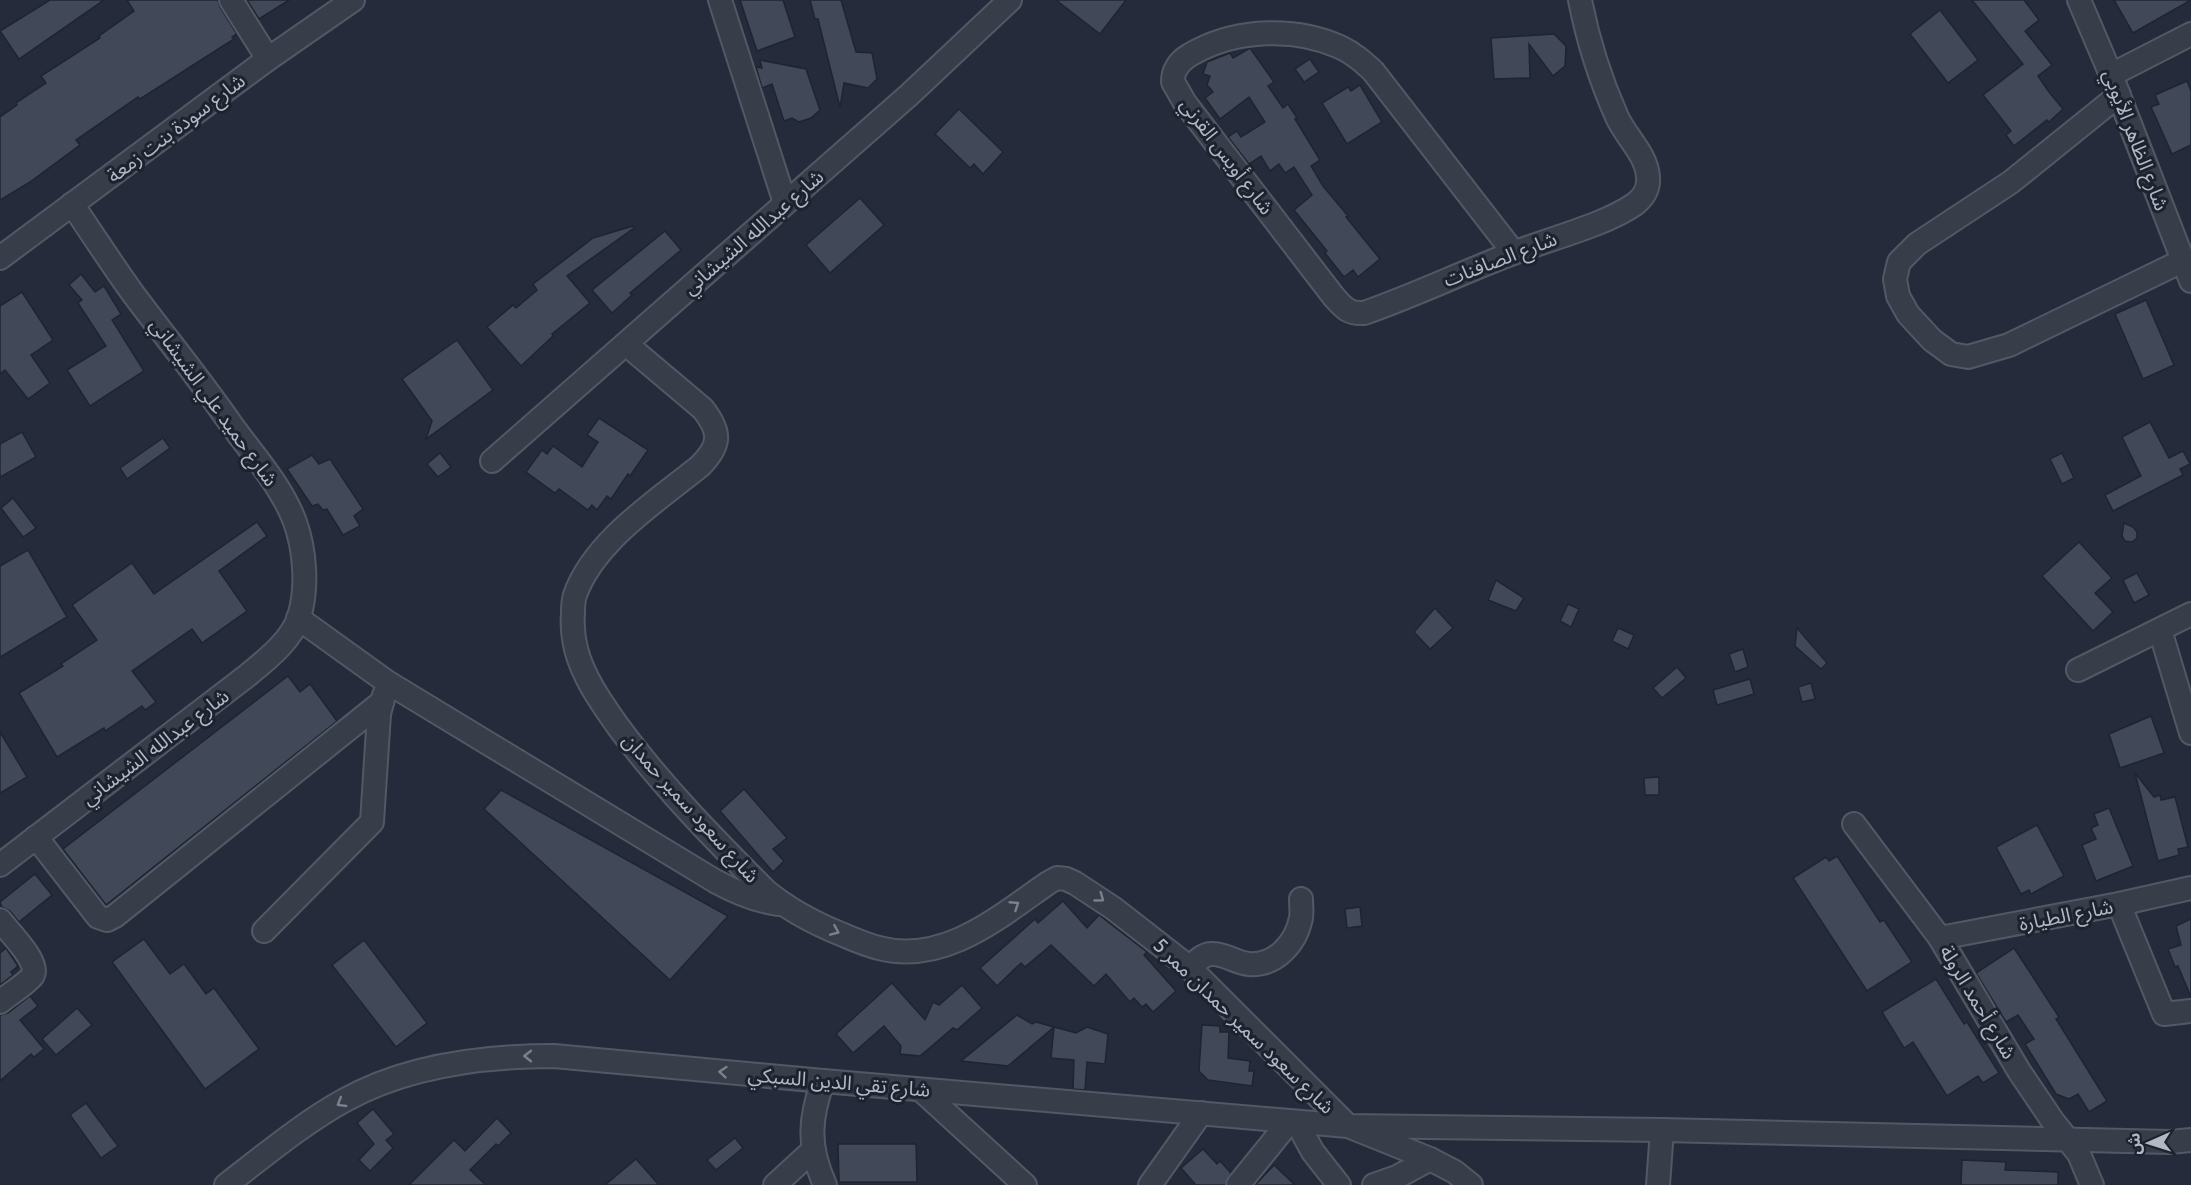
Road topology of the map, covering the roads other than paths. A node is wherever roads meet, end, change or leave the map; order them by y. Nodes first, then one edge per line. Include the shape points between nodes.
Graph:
1 (231, 0) edge
2 (353, 0) edge
3 (720, 0) edge
4 (1010, 0) edge
5 (1580, 0) edge
6 (2079, 0) edge
7 (2191, 34) edge
8 (268, 59) junction
9 (2115, 85) junction
10 (785, 203) junction
11 (72, 204) junction
12 (1514, 253) junction
13 (0, 258) edge
14 (2187, 271) edge
15 (1344, 309) joint
16 (626, 344) junction
17 (492, 461) dead end
18 (2191, 614) edge
19 (298, 618) junction
20 (2160, 630) junction
21 (2078, 670) dead end
22 (385, 692) junction
23 (2191, 733) edge
24 (1854, 824) dead end
25 (36, 837) junction
26 (0, 865) edge
27 (1048, 883) joint
28 (2191, 888) edge
29 (1301, 899) dead end
30 (2119, 904) junction
31 (783, 905) junction
32 (0, 920) edge
33 (264, 931) dead end
34 (1940, 938) junction
35 (1190, 968) junction
36 (0, 1002) edge
37 (2191, 1011) edge
38 (823, 1081) junction
39 (921, 1090) junction
40 (1201, 1113) junction
41 (1293, 1123) junction
42 (1348, 1126) junction
43 (1662, 1130) junction
44 (2067, 1138) junction
45 (2191, 1140) edge
46 (812, 1151) junction
47 (1430, 1158) junction
48 (226, 1185) edge
49 (775, 1185) edge
50 (825, 1185) edge
51 (1025, 1185) edge
52 (1150, 1185) edge
53 (1238, 1185) edge
54 (1339, 1185) edge
55 (1374, 1185) edge
56 (1471, 1185) edge
57 (1658, 1185) edge
58 (2092, 1185) edge

1 - 8 street
2 - 8 street, شارع سودة بنت زمعة
3 - 10 street
4 - 10 street, شارع عبدالله الشيشاني
5 - 12 street, شارع الصافنات via 1602,82 1618,120 1641,158 1648,187 1635,204 1613,216
6 - 9 street, شارع الظاهر الأيوبي
7 - 9 street
8 - 11 street, شارع سودة بنت زمعة
9 - 14 street, شارع الظاهر الأيوبي
9 - 14 street via 2011,182 1917,244 1899,262 1895,279 1898,296 1908,314 1932,340 1951,354 1968,357 2009,345
10 - 16 street, شارع عبدالله الشيشاني
11 - 13 street, شارع سودة بنت زمعة
11 - 19 street, شارع حميد علي الشيشاني via 280,492 294,520 303,561
12 - 15 street, شارع الصافنات via 1364,313
12 - 15 street, شارع أويس القرني via 1357,55 1314,38 1270,34 1228,39 1186,57 1175,69 1173,82 1178,92
16 - 17 street, شارع عبدالله الشيشاني
16 - 31 street, شارع سعود سمير حمدان via 703,409 713,422 717,443 700,466 599,554 574,597 572,629 576,651 603,705 633,747 697,820
18 - 20 street
19 - 22 street, شارع سعود سمير حمدان
19 - 25 street, شارع عبدالله الشيشاني via 287,637 248,675
20 - 21 street
20 - 23 street
22 - 25 street via 107,920 98,917
22 - 31 street, شارع سعود سمير حمدان via 715,881 740,894
22 - 33 street via 379,714 372,822
24 - 34 street, شارع أحمد الرولة
25 - 26 street, شارع عبدالله الشيشاني
31 -> 27 street, شارع سعود سمير حمدان via 879,948 914,952 968,936
27 -> 35 street, شارع سعود سمير حمدان ممر 5 via 1066,879 1089,890
28 - 30 street, شارع الطيارة
29 - 35 street via 1301,919 1294,936 1285,951 1269,961 1249,964 1213,953 1200,957
30 - 34 street, شارع الطيارة
30 - 37 street via 2164,1014
32 - 36 street via 31,959 34,974
34 - 44 street, شارع أحمد الرولة via 2019,1071
35 - 42 street, شارع سعود سمير حمدان ممر 5
38 - 39 street, شارع تقي الدين السبكي
38 - 46 street via 812,1123
38 -> 48 street, شارع تقي الدين السبكي via 554,1056 477,1060 403,1075 345,1100
39 - 40 street, شارع تقي الدين السبكي
39 - 51 street
40 - 41 street, شارع تقي الدين السبكي
40 - 52 street
41 - 42 street, شارع تقي الدين السبكي
41 - 53 street
41 - 54 street
42 - 43 street
42 - 47 street, شارع تقي الدين السبكي
43 - 44 street
43 - 57 street
44 - 45 street
44 - 58 street, شارع أحمد الرولة via 2079,1154
46 - 49 street
46 - 50 street
47 - 55 street
47 - 56 street, شارع تقي الدين السبكي

